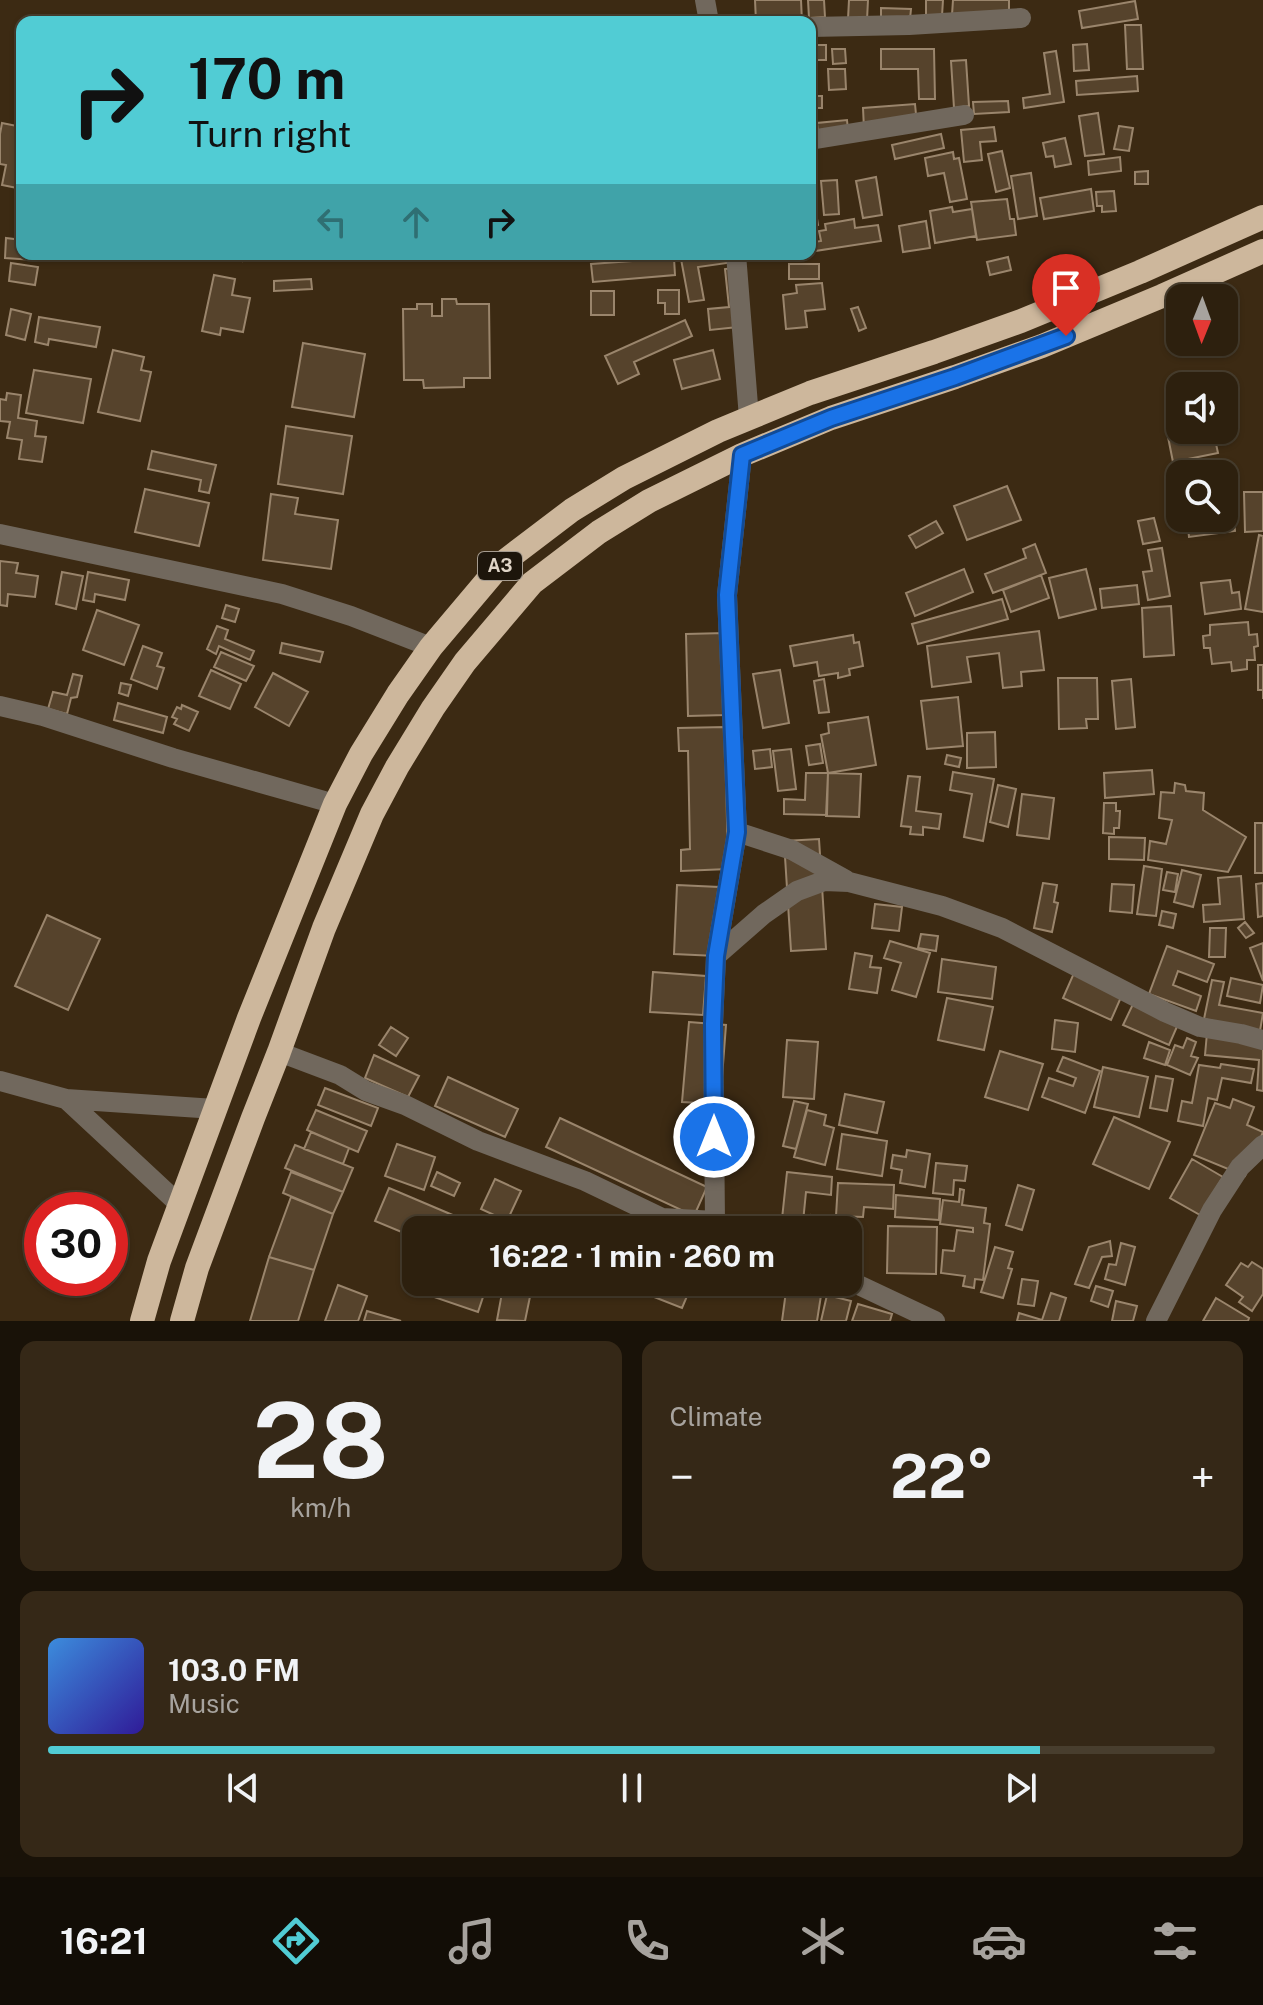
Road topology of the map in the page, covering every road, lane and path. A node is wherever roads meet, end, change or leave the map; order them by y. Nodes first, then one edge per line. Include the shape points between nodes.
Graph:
1 (1021, 18) dead end
2 (816, 27) edge
3 (964, 115) dead end
4 (816, 139) edge
5 (1263, 217) edge
6 (1263, 251) edge
7 (736, 260) edge
8 (749, 418) junction
9 (742, 455) junction
10 (0, 534) edge
11 (431, 647) junction
12 (0, 706) edge
13 (335, 804) junction
14 (737, 832) junction
15 (849, 882) junction
16 (716, 956) junction
17 (1263, 1040) edge
18 (279, 1052) junction
19 (0, 1081) edge
20 (66, 1099) junction
21 (215, 1109) junction
22 (1263, 1145) edge
23 (180, 1205) junction
24 (658, 1216) edge
25 (715, 1216) edge
26 (862, 1287) edge
27 (142, 1321) edge
28 (182, 1321) edge
29 (935, 1321) edge
30 (1156, 1321) edge

1 - 2 street
3 - 4 street
5 - 8 highway, A3 via 1021,321
6 - 9 highway, A3 via 1042,346 831,418
7 - 8 street
8 - 11 highway, A3 via 624,478 572,510 501,564
9 - 14 street via 727,595
9 - 18 highway, A3 via 599,532 532,583 465,662 372,814
10 - 11 street via 282,594
11 - 13 highway, A3
12 - 13 street
13 - 21 highway, A3
14 - 15 street via 792,850
14 - 16 street
15 - 16 street via 824,881 797,891
15 - 17 street via 1002,928 1165,1012 1200,1027
16 - 25 street
18 - 24 street
18 - 28 highway, A3
19 - 20 street
20 - 21 street
20 - 23 street
21 - 23 highway, A3
22 - 30 street via 1240,1167 1212,1210
23 - 27 highway, A3
26 - 29 street

